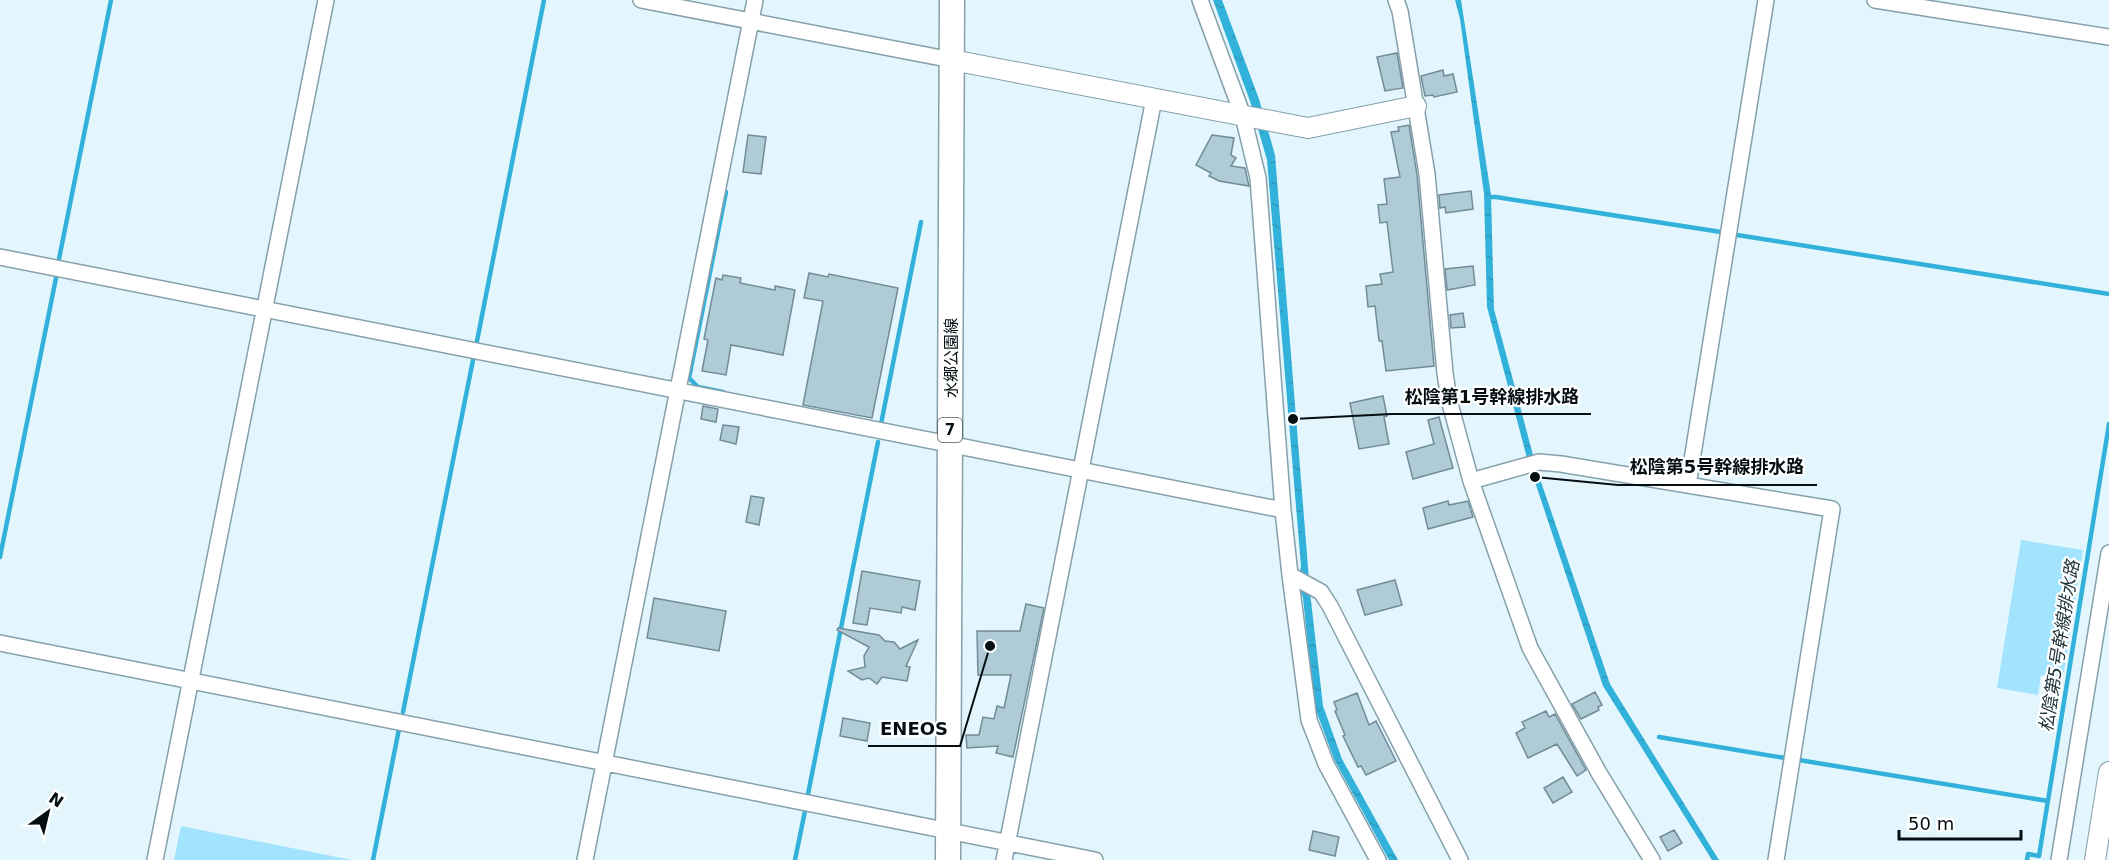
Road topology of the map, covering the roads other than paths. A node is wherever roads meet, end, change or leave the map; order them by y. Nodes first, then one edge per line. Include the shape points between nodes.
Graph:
1 (326, 0) edge
2 (642, 0) edge
3 (755, 0) edge
4 (952, 0) edge
5 (1200, 0) edge
6 (1396, 0) edge
7 (1766, 0) edge
8 (1875, 0) edge
9 (751, 22) junction
10 (2109, 37) edge
11 (952, 60) junction
12 (1154, 99) junction
13 (1416, 106) junction
14 (1247, 117) junction
15 (0, 256) edge
16 (264, 310) junction
17 (679, 392) junction
18 (950, 445) junction
19 (1081, 471) junction
20 (1471, 481) junction
21 (1688, 485) junction
22 (1283, 510) junction
23 (2109, 553) edge
24 (1292, 576) junction
25 (0, 643) edge
26 (190, 682) junction
27 (604, 763) junction
28 (2109, 772) edge
29 (948, 831) junction
30 (1008, 843) junction
31 (155, 860) edge
32 (585, 860) edge
33 (948, 860) edge
34 (1004, 860) edge
35 (1095, 860) edge
36 (1378, 860) edge
37 (1460, 860) edge
38 (1652, 860) edge
39 (1776, 860) edge
40 (2059, 860) edge
41 (2095, 860) edge

1 - 16 street
2 - 9 street
3 - 9 street
4 - 11 main road, 水郷公園線 / 7
5 - 14 street
6 - 13 street
7 - 21 street
8 - 10 street
9 - 11 street
9 - 17 street
11 - 12 street
11 - 18 main road, 水郷公園線 / 7
12 - 14 street
12 - 19 street
13 - 14 street via 1308,128
13 - 20 street via 1427,174 1444,373
14 - 22 street via 1258,178
15 - 16 street
16 - 17 street
16 - 26 street
17 - 18 street
17 - 27 street
18 - 19 street
18 - 29 main road, 水郷公園線 / 7
19 - 22 street
19 - 30 street
20 - 21 street via 1539,462
20 - 38 street via 1530,648
21 - 39 street via 1832,509
22 - 24 street
23 - 40 street
24 - 36 street via 1309,720 1326,764
24 - 37 street via 1321,592 1330,606
25 - 26 street
26 - 27 street
26 - 31 street
27 - 29 street
27 - 32 street
28 - 41 street
29 - 30 street
29 - 33 main road, 水郷公園線 / 7
30 - 34 street
30 - 35 street

